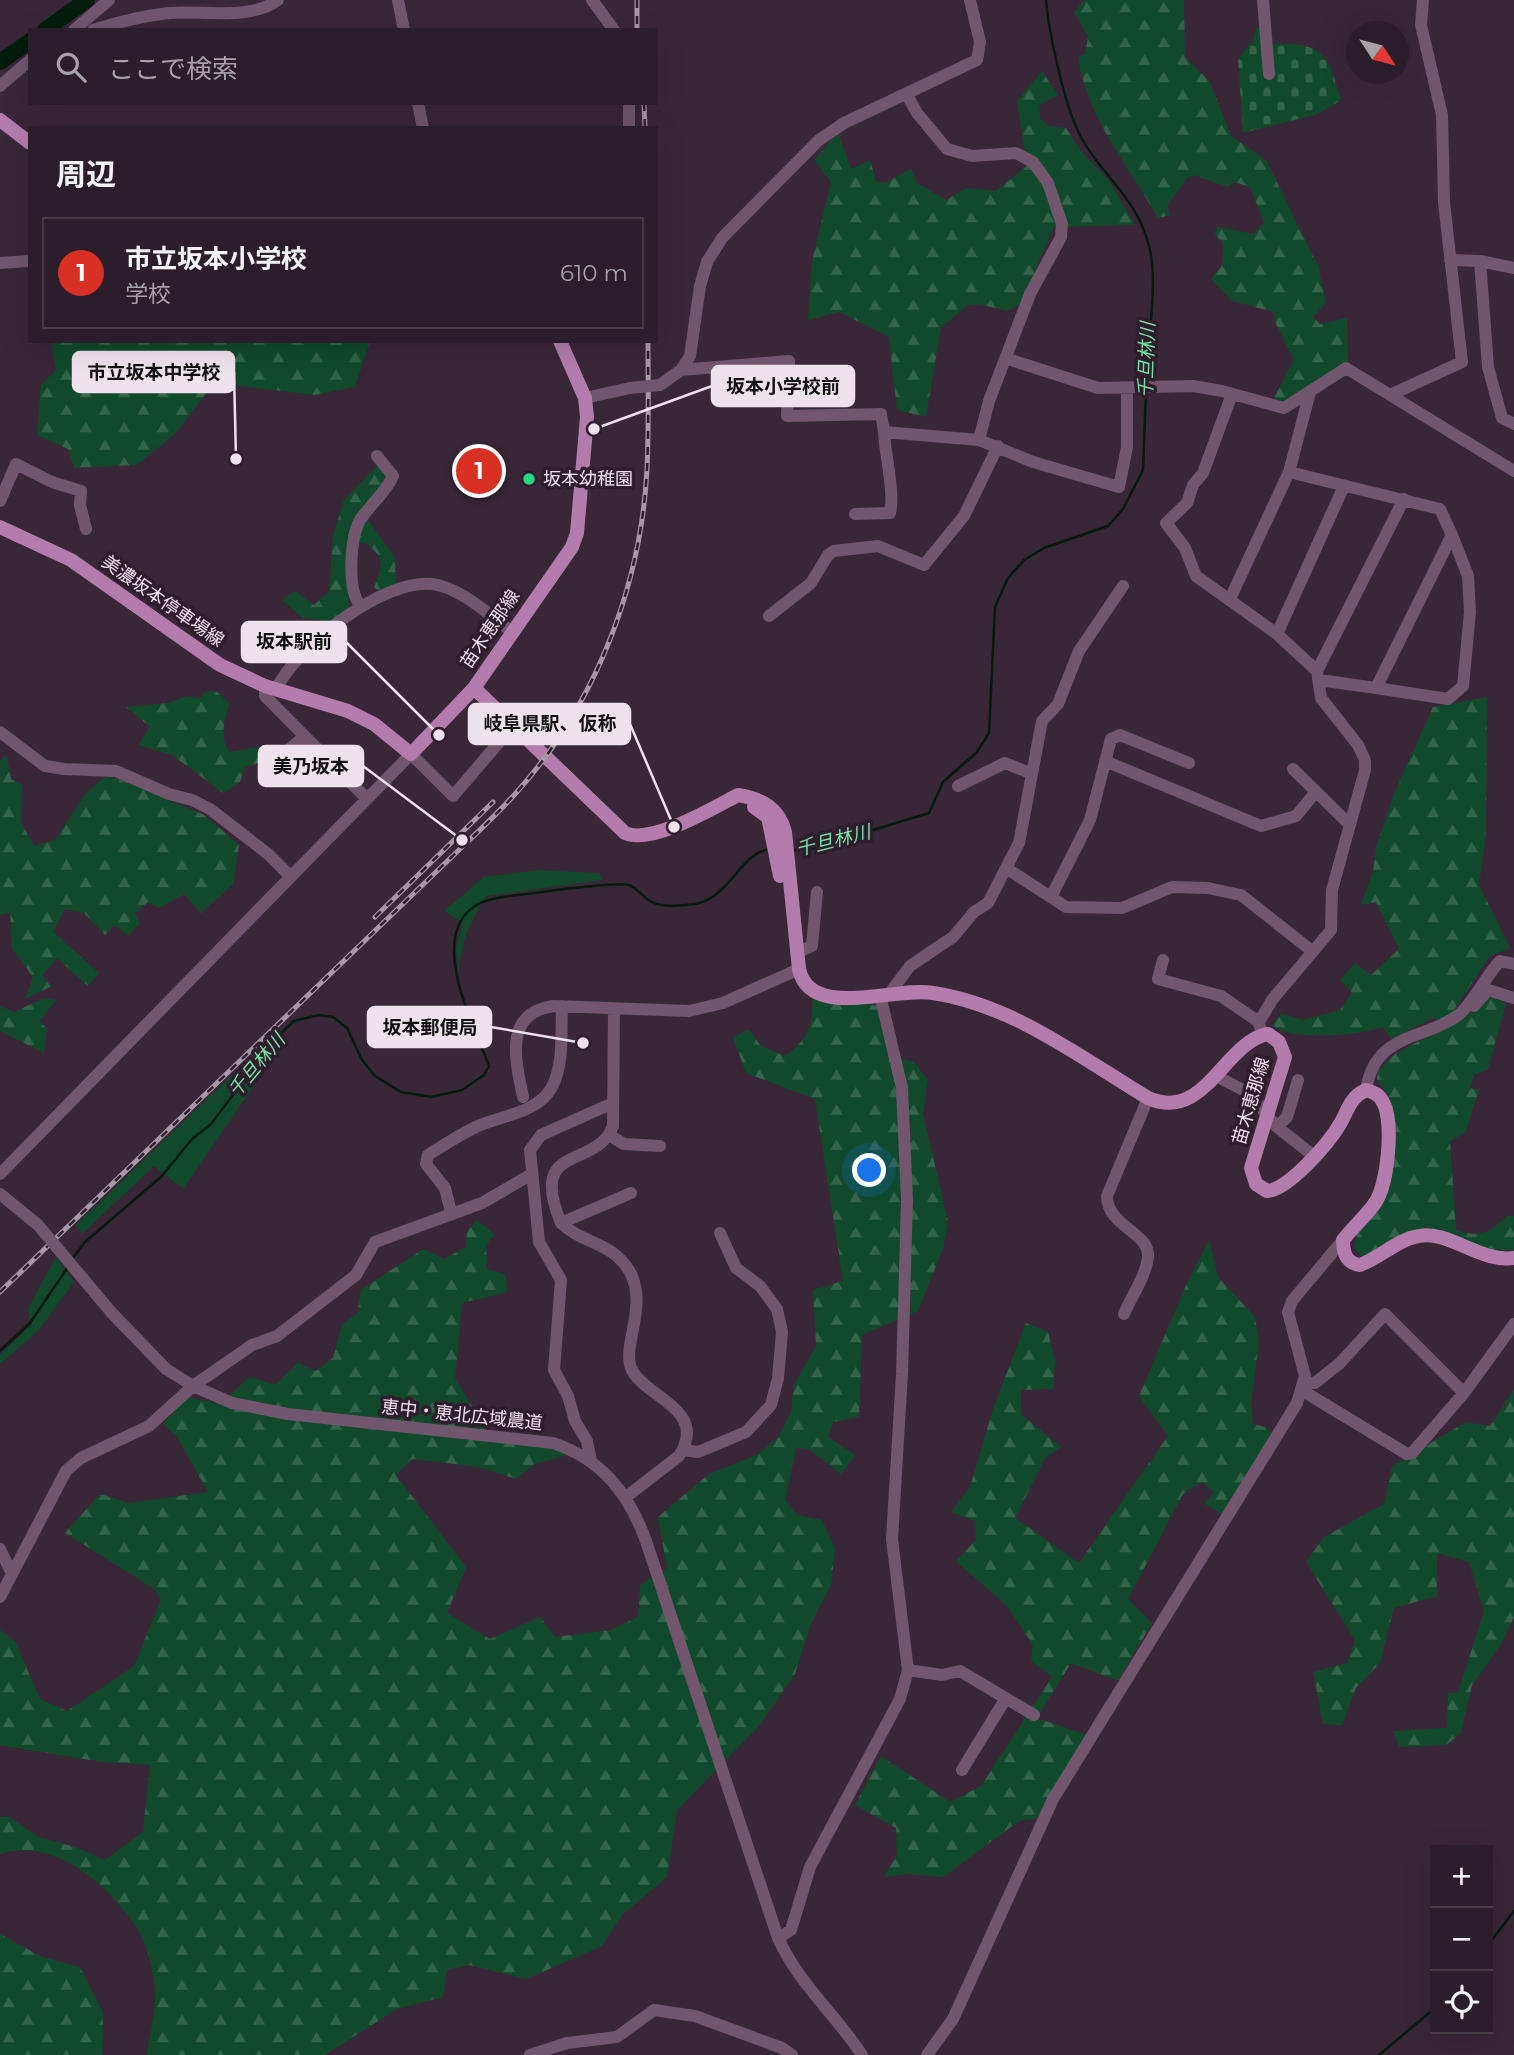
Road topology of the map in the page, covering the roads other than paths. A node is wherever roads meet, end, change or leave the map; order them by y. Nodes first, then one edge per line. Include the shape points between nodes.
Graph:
1 (110, 0) edge
2 (278, 0) edge
3 (398, 0) edge
4 (592, 0) edge
5 (970, 0) edge
6 (1264, 0) edge
7 (1423, 0) edge
8 (168, 7) edge
9 (76, 28) edge
10 (99, 28) edge
11 (404, 28) edge
12 (613, 28) edge
13 (28, 62) edge
14 (1269, 74) dead end
15 (0, 86) edge
16 (907, 95) junction
17 (418, 105) edge
18 (629, 105) edge
19 (0, 120) edge
20 (423, 126) edge
21 (629, 126) edge
22 (28, 141) edge
23 (1450, 260) junction
24 (28, 261) edge
25 (1480, 261) junction
26 (0, 262) edge
27 (1514, 268) edge
28 (560, 343) edge
29 (1008, 359) junction
30 (681, 370) junction
31 (1130, 388) junction
32 (1310, 392) junction
33 (1232, 394) junction
34 (1390, 395) junction
35 (586, 398) junction
36 (1514, 424) edge
37 (884, 432) junction
38 (979, 440) junction
39 (999, 446) junction
40 (377, 456) dead end
41 (1514, 471) edge
42 (1289, 472) junction
43 (1344, 486) junction
44 (1404, 499) junction
45 (0, 501) edge
46 (855, 514) dead end
47 (0, 527) edge
48 (86, 529) dead end
49 (1452, 535) junction
50 (1123, 586) dead end
51 (1230, 599) junction
52 (360, 606) junction
53 (769, 616) dead end
54 (511, 631) junction
55 (1277, 634) junction
56 (1318, 676) junction
57 (270, 687) junction
58 (474, 688) junction
59 (1376, 688) junction
60 (513, 726) junction
61 (0, 732) edge
62 (305, 736) junction
63 (411, 754) junction
64 (1105, 761) junction
65 (1189, 763) dead end
66 (269, 765) dead end
67 (1293, 769) dead end
68 (1030, 773) junction
69 (958, 786) dead end
70 (1315, 793) junction
71 (367, 799) junction
72 (1350, 825) junction
73 (1006, 868) junction
74 (290, 876) junction
75 (785, 876) junction
76 (817, 892) dead end
77 (1051, 897) junction
78 (1312, 951) junction
79 (798, 952) junction
80 (1163, 960) dead end
81 (1514, 964) edge
82 (799, 969) junction
83 (885, 995) junction
84 (1514, 998) edge
85 (562, 1006) junction
86 (614, 1009) junction
87 (1457, 1017) junction
88 (1260, 1029) junction
89 (1217, 1076) junction
90 (1298, 1080) dead end
91 (1366, 1090) junction
92 (523, 1097) dead end
93 (1148, 1098) junction
94 (613, 1103) junction
95 (1272, 1122) junction
96 (609, 1135) junction
97 (660, 1146) dead end
98 (1314, 1156) junction
99 (0, 1174) edge
100 (532, 1174) junction
101 (631, 1193) dead end
102 (0, 1194) edge
103 (451, 1212) junction
104 (561, 1223) junction
105 (720, 1233) dead end
106 (1343, 1240) junction
107 (1513, 1262) edge
108 (1124, 1314) dead end
109 (1514, 1324) edge
110 (193, 1386) junction
111 (1303, 1386) junction
112 (1464, 1393) junction
113 (682, 1450) junction
114 (591, 1461) junction
115 (626, 1497) junction
116 (0, 1549) edge
117 (12, 1574) junction
118 (0, 1597) edge
119 (908, 1670) junction
120 (1006, 1698) junction
121 (1034, 1715) dead end
122 (962, 1770) dead end
123 (778, 1938) junction
124 (530, 2055) edge
125 (792, 2055) edge
126 (862, 2055) edge
127 (927, 2055) edge

1 - 9 street
2 - 8 street via 252,10
3 - 11 street
4 - 12 street
5 - 16 street via 980,42 977,60
6 - 14 street
7 - 23 street via 1421,26 1442,115
8 - 10 street
13 - 15 street
16 - 29 street via 947,149 972,156 1016,153 1033,162 1052,192 1062,234 1030,294
16 - 30 street via 844,123 819,140 717,244 704,274 690,356
17 - 20 street
18 - 21 street
19 - 22 main road
23 - 25 street
23 - 34 street via 1462,362
24 - 26 street
25 - 27 street
25 - 36 street via 1488,367 1502,418
28 - 35 main road, 苗木恵那線
29 - 31 street via 1098,388
29 - 38 street via 989,401
30 - 35 street, bridge via 660,385
30 - 37 street via 789,361 788,416 881,414
31 - 33 street via 1193,386
31 - 39 street via 1127,447 1119,487 1033,462
32 - 33 street via 1284,408
32 - 34 street via 1346,368
32 - 42 street
33 - 51 street via 1203,473 1187,503 1166,523 1185,548 1196,576
34 - 41 street
35 - 54 main road, 苗木恵那線 via 577,533 572,547
37 - 38 street
37 - 46 street via 890,513
38 - 39 street
39 - 53 street via 964,516 924,565 877,546 834,551 811,583
40 - 52 street via 393,476 358,523 350,578
42 - 43 street
42 - 51 street
43 - 44 street
43 - 55 street
44 - 49 street via 1440,509
44 - 56 street
45 - 48 street via 16,464 81,491 79,505
47 - 57 main road, 美濃坂本停車場線 via 71,560 203,655
49 - 59 street
49 - 59 street via 1468,576 1470,612 1463,686 1448,699
50 - 68 street via 1079,651 1058,704 1042,721
51 - 55 street
52 - 54 street via 383,594 430,584 476,605
52 - 57 street
54 - 58 main road, 苗木恵那線
55 - 56 street
56 - 59 street
56 - 72 street via 1321,698 1365,760
57 - 62 street via 265,696
57 - 63 main road, 美濃坂本停車場線 via 348,711 374,724
58 - 60 main road, 苗木恵那線
58 - 63 main road
60 - 63 street via 453,796
60 - 75 main road, 苗木恵那線 via 633,836 656,833 738,795 764,802 782,820 779,835
61 - 74 street via 45,765 129,774 192,800 210,809
62 - 66 street
62 - 71 street
63 - 71 street
64 - 65 street via 1111,739 1120,735
64 - 70 street via 1261,826 1296,816
64 - 77 street via 1090,820
67 - 70 street
68 - 69 street via 1005,763
68 - 73 street via 1019,843
70 - 72 street
71 - 74 street
72 - 78 street via 1332,890 1331,930
73 - 77 street
73 - 83 street via 988,903 953,937 910,966
74 - 99 street
75 - 79 main road, 苗木恵那線
75 - 82 main road, 苗木恵那線 via 787,935
76 - 79 street via 812,946
77 - 78 street via 1066,907 1122,908 1172,887 1208,888 1241,895
78 - 88 street via 1272,1000
79 - 82 main road, 苗木恵那線
80 - 88 street via 1158,979 1221,996
81 - 87 street via 1500,961
82 - 83 main road, 苗木恵那線 via 802,983 830,998
82 - 86 street via 707,1008 677,1012
83 - 93 main road, 苗木恵那線 via 936,993 997,1010
83 - 119 street via 902,1088 907,1200 892,1539
84 - 87 street via 1488,990
85 - 86 street
85 - 92 street via 540,1009 526,1018 518,1033 515,1057
85 - 103 street via 560,1059 547,1094 524,1111 475,1128 428,1154 426,1164 442,1183
86 - 94 street
87 - 91 street via 1414,1034 1381,1056 1368,1076
88 - 89 main road, 苗木恵那線
88 - 95 main road, 苗木恵那線 via 1279,1042 1285,1057
89 - 93 main road, 苗木恵那線 via 1181,1100 1166,1103
89 - 95 street via 1249,1093
90 - 95 street via 1287,1117
91 - 98 main road, 苗木恵那線 via 1349,1104
91 - 106 main road via 1375,1092 1385,1106 1387,1169 1375,1203
93 - 108 street via 1107,1196 1112,1216 1146,1244 1149,1255
94 - 96 street
94 - 100 street via 541,1135 530,1150
95 - 98 street
95 - 98 main road, 苗木恵那線 via 1251,1168 1256,1184 1275,1191
96 - 97 street via 624,1144
96 - 104 street via 597,1148 565,1160 554,1175 553,1194
100 - 103 street via 482,1203
100 - 114 street via 539,1242 561,1280 554,1370 587,1441
101 - 104 street
102 - 110 street, 恵中・恵北広域農道, bridge via 38,1225 154,1359
103 - 110 street via 375,1242 356,1275 277,1336 253,1345
104 - 113 street via 602,1244 630,1273 638,1311 629,1365 680,1413
105 - 113 street via 736,1268 760,1286 777,1309 782,1332 778,1378 771,1405 746,1432 698,1452
106 - 107 main road via 1348,1260 1360,1265 1420,1235
106 - 111 street via 1288,1312 1304,1369
109 - 112 street
110 - 114 street, 恵中・恵北広域農道 via 255,1409 536,1440
110 - 117 street via 149,1426 81,1458 66,1471
111 - 112 street via 1407,1454
111 - 112 street via 1315,1383 1340,1363 1385,1314
111 - 127 street via 1288,1419 1053,1799 953,2019
113 - 115 street
114 - 115 street, 恵中・恵北広域農道
115 - 123 street, 恵中・恵北広域農道 via 646,1541
116 - 117 street
117 - 118 street
119 - 120 street via 942,1675 960,1671
119 - 123 street via 900,1699 810,1867 791,1930
120 - 121 street
120 - 122 street
123 - 126 street, 恵中・恵北広域農道 via 800,1980
124 - 125 street via 567,2043 617,2037 647,2012 661,2010 695,2016

